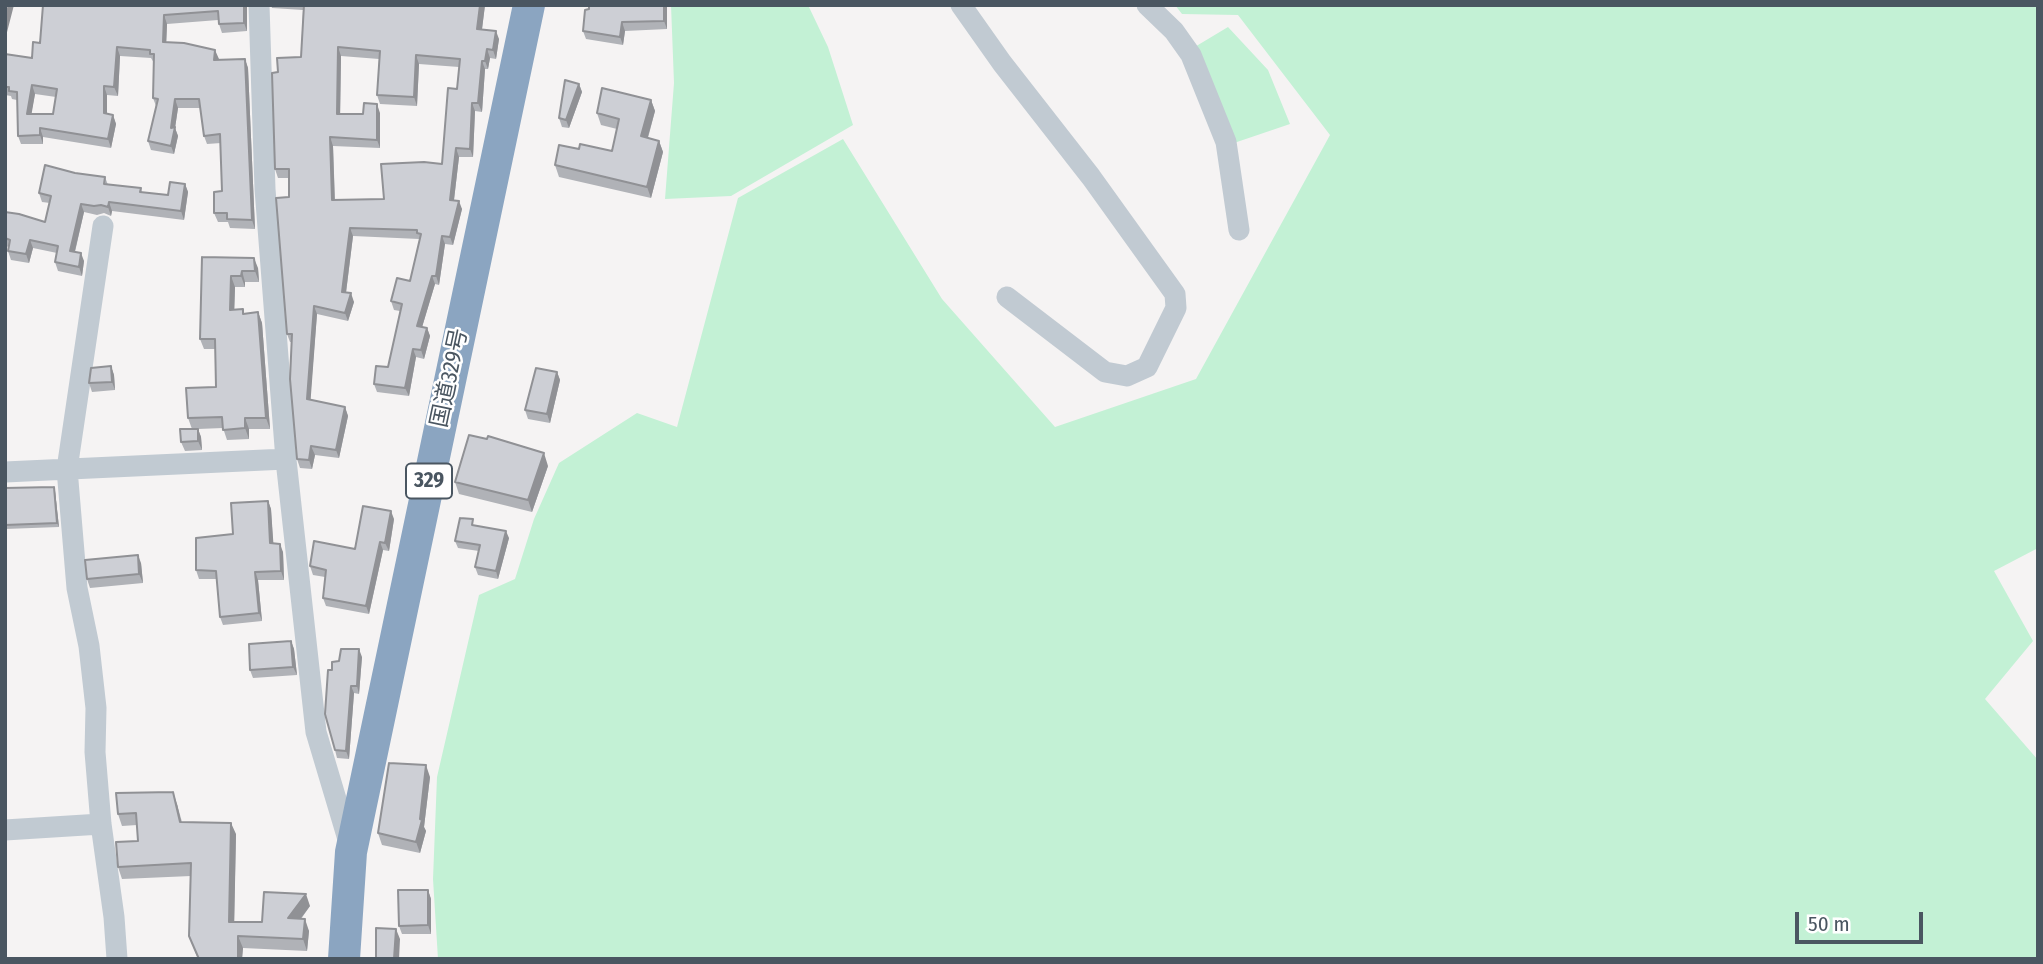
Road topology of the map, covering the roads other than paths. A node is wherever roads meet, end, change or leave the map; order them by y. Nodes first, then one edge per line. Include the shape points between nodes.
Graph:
1 (259, 5) edge
2 (529, 5) edge
3 (961, 5) edge
4 (1147, 5) edge
5 (103, 226) dead end
6 (1239, 230) dead end
7 (1007, 296) dead end
8 (286, 465) junction
9 (5, 472) edge
10 (67, 475) junction
11 (101, 824) junction
12 (5, 830) edge
13 (351, 852) junction
14 (117, 959) edge
15 (344, 959) edge

1 - 8 street via 265,190
2 - 13 highway, 国道329号 / 329
3 - 7 street via 1175,294 1176,308 1147,367 1127,376 1105,372
4 - 6 street via 1191,55 1226,142
5 - 10 street
8 - 10 street
8 - 13 street via 316,732
9 - 10 street
10 - 11 street via 77,588 96,708
11 - 12 street
11 - 14 street
13 - 15 highway, 国道329号 / 329

